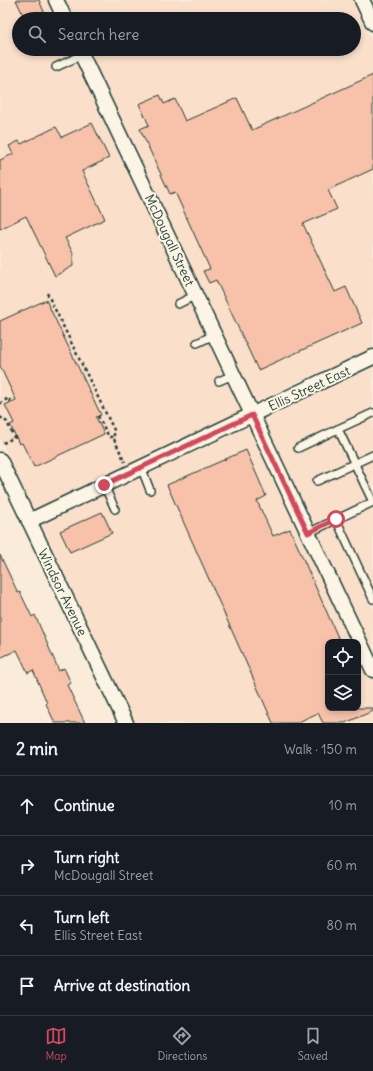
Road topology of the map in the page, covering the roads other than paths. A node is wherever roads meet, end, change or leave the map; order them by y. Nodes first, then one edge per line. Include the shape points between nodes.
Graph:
1 (56, 0) edge
2 (362, 0) edge
3 (62, 12) edge
4 (373, 23) edge
5 (74, 56) edge
6 (82, 56) edge
7 (56, 67) dead end
8 (196, 295) junction
9 (178, 304) dead end
10 (214, 334) junction
11 (197, 343) dead end
12 (373, 358) edge
13 (233, 375) junction
14 (219, 381) dead end
15 (373, 413) edge
16 (252, 415) junction
17 (338, 429) junction
18 (298, 448) dead end
19 (373, 455) edge
20 (0, 460) edge
21 (355, 464) junction
22 (141, 467) junction
23 (317, 481) dead end
24 (104, 485) junction
25 (150, 490) dead end
26 (373, 502) edge
27 (115, 509) dead end
28 (336, 519) junction
29 (29, 521) junction
30 (308, 533) junction
31 (373, 599) edge
32 (373, 670) edge
33 (126, 723) edge

1 - 3 street
2 - 4 street
5 - 7 lane
6 - 8 street, McDougall Street
8 - 9 lane
8 - 10 street, McDougall Street
10 - 11 lane
10 - 13 street, McDougall Street
12 - 16 street, Ellis Street East
13 - 14 lane
13 - 16 street, McDougall Street
15 - 17 lane
16 - 22 street, Ellis Street East
16 - 30 street, McDougall Street
17 - 18 lane
17 - 21 lane
19 - 21 lane
20 - 29 street, Windsor Avenue
21 - 23 lane
21 - 26 lane
22 - 24 street, Ellis Street East
22 - 25 lane
24 - 27 lane
24 - 29 street, Ellis Street East
26 - 28 lane
28 - 30 lane
28 - 31 lane
29 - 33 street, Windsor Avenue
30 - 32 street, McDougall Street

